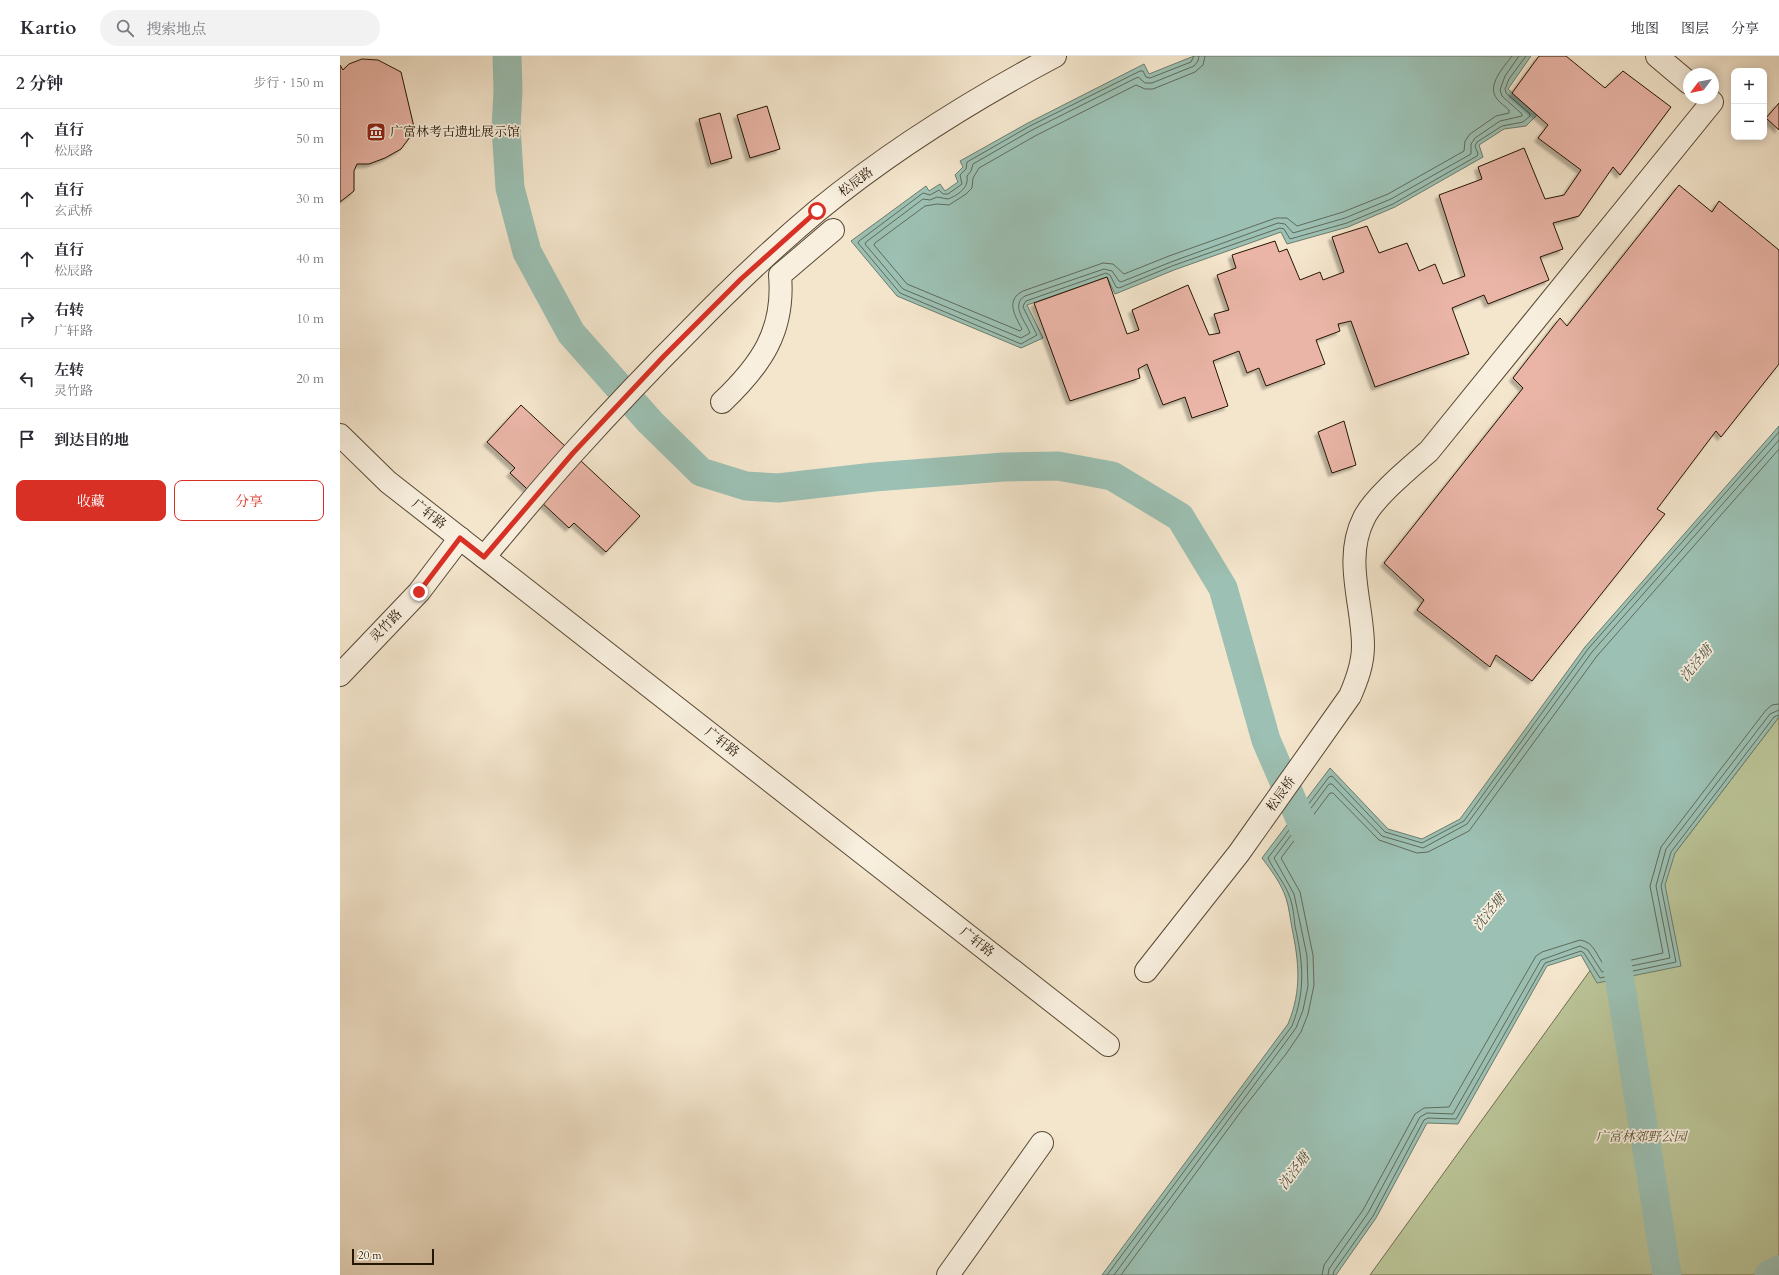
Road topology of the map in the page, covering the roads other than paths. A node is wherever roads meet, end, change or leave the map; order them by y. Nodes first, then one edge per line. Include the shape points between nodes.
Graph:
1 (1056, 56) edge
2 (1657, 56) edge
3 (1683, 78) edge
4 (1710, 104) edge
5 (833, 230) dead end
6 (722, 402) dead end
7 (340, 435) edge
8 (460, 538) junction
9 (484, 557) junction
10 (340, 675) edge
11 (1146, 971) dead end
12 (1108, 1045) dead end
13 (1042, 1143) dead end
14 (948, 1275) edge

1 - 9 street, 松辰路 via 952,115 817,211 746,274 664,356 583,442
2 - 3 street
4 - 11 street, 松辰桥 via 1429,451 1364,517 1356,538 1354,567 1363,647 1359,675 1350,696 1239,852
5 - 6 street via 780,275 778,319 769,345 748,376
7 - 8 street, 广轩路 via 388,482
8 - 9 street, 广轩路
8 - 10 street, 灵竹路 via 419,592
9 - 12 street, 广轩路
13 - 14 street

